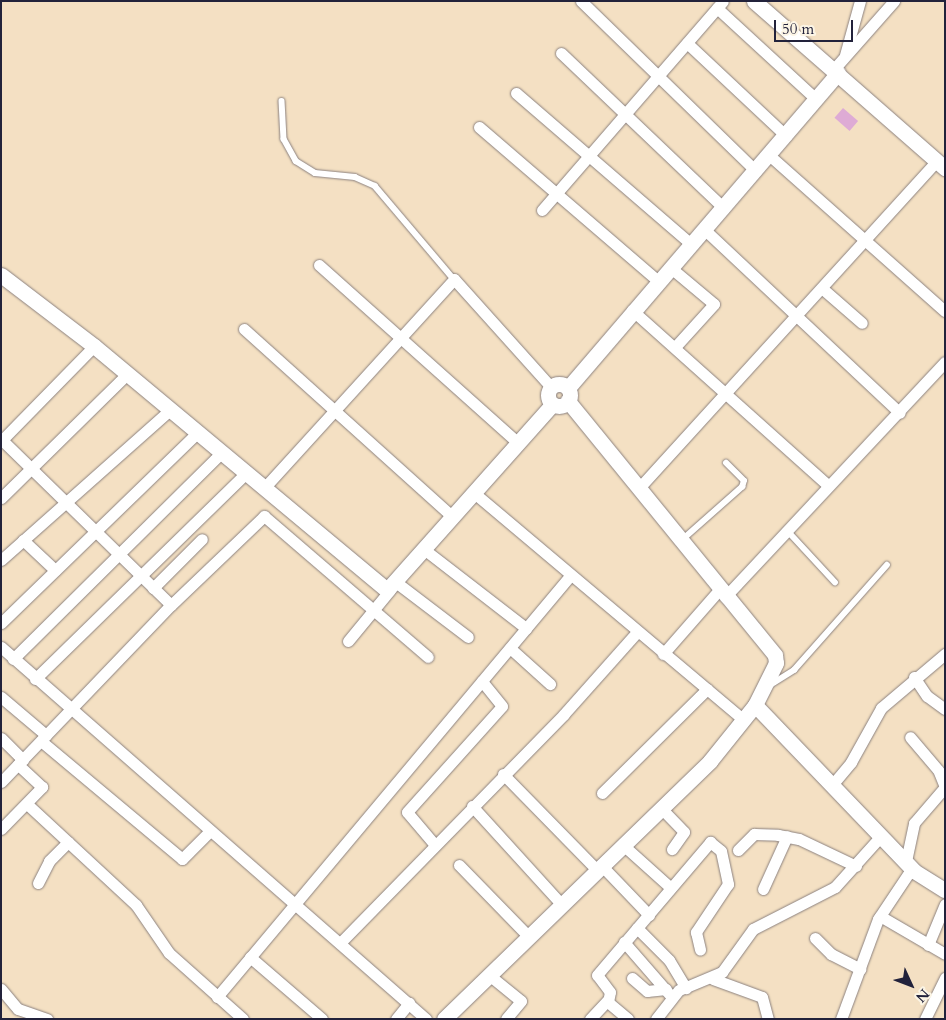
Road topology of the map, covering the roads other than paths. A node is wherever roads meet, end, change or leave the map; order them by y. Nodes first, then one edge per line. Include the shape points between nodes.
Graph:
1 (581, 1) edge
2 (754, 1) edge
3 (860, 1) edge
4 (894, 1) edge
5 (720, 5) edge
6 (687, 43) junction
7 (561, 53) dead end
8 (844, 57) junction
9 (836, 71) junction
10 (658, 78) junction
11 (516, 93) dead end
12 (816, 100) junction
13 (282, 101) dead end
14 (627, 114) junction
15 (479, 127) dead end
16 (786, 136) junction
17 (590, 155) junction
18 (769, 155) junction
19 (941, 165) edge
20 (756, 171) junction
21 (556, 194) junction
22 (724, 208) junction
23 (542, 210) dead end
24 (705, 230) junction
25 (866, 242) junction
26 (692, 244) junction
27 (319, 265) dead end
28 (671, 268) junction
29 (454, 279) junction
30 (4, 280) edge
31 (659, 282) junction
32 (824, 290) junction
33 (632, 310) junction
34 (945, 311) edge
35 (796, 320) junction
36 (862, 323) dead end
37 (244, 329) dead end
38 (398, 336) junction
39 (94, 346) junction
40 (675, 347) junction
41 (944, 366) edge
42 (127, 374) junction
43 (551, 388) junction
44 (726, 393) junction
45 (568, 395) junction
46 (553, 404) junction
47 (170, 410) junction
48 (333, 410) junction
49 (900, 413) junction
50 (198, 432) junction
51 (1, 440) edge
52 (518, 443) junction
53 (222, 452) junction
54 (726, 463) dead end
55 (32, 468) junction
56 (247, 472) junction
57 (828, 485) junction
58 (265, 487) junction
59 (639, 488) junction
60 (473, 492) junction
61 (1, 498) edge
62 (64, 502) junction
63 (452, 516) junction
64 (787, 530) junction
65 (94, 532) junction
66 (202, 539) dead end
67 (23, 540) junction
68 (680, 541) junction
69 (425, 550) junction
70 (119, 554) junction
71 (1, 560) edge
72 (887, 565) dead end
73 (55, 570) junction
74 (139, 573) junction
75 (569, 577) junction
76 (835, 582) dead end
77 (394, 587) junction
78 (153, 588) junction
79 (722, 594) junction
80 (171, 605) junction
81 (374, 611) junction
82 (1, 623) edge
83 (526, 628) junction
84 (637, 632) junction
85 (468, 637) dead end
86 (348, 641) dead end
87 (510, 648) junction
88 (6, 654) edge
89 (663, 654) junction
90 (945, 654) edge
91 (428, 657) dead end
92 (914, 677) junction
93 (34, 679) junction
94 (482, 681) junction
95 (550, 684) dead end
96 (766, 687) junction
97 (707, 689) junction
98 (1, 697) edge
99 (755, 705) junction
100 (945, 709) edge
101 (69, 710) junction
102 (744, 719) junction
103 (910, 737) dead end
104 (1, 738) edge
105 (43, 738) junction
106 (20, 763) junction
107 (503, 774) junction
108 (1, 782) edge
109 (832, 785) junction
110 (944, 792) edge
111 (602, 793) dead end
112 (27, 804) junction
113 (472, 806) junction
114 (661, 808) junction
115 (1, 829) edge
116 (209, 832) junction
117 (787, 836) junction
118 (881, 836) junction
119 (68, 842) junction
120 (435, 845) junction
121 (623, 845) junction
122 (672, 849) dead end
123 (738, 850) dead end
124 (459, 865) dead end
125 (909, 865) junction
126 (856, 866) junction
127 (599, 868) junction
128 (38, 883) dead end
129 (671, 888) junction
130 (763, 889) dead end
131 (945, 890) edge
132 (562, 904) junction
133 (945, 904) edge
134 (293, 905) junction
135 (648, 914) junction
136 (880, 916) junction
137 (637, 928) junction
138 (529, 937) junction
139 (815, 938) dead end
140 (624, 942) junction
141 (340, 943) junction
142 (928, 945) junction
143 (700, 950) dead end
144 (945, 954) edge
145 (250, 957) junction
146 (860, 969) junction
147 (489, 975) junction
148 (632, 978) dead end
149 (945, 978) edge
150 (713, 979) junction
151 (686, 988) junction
152 (1, 989) edge
153 (668, 992) junction
154 (217, 997) junction
155 (607, 1001) junction
156 (409, 1004) junction
157 (509, 1018) edge
158 (46, 1019) edge
159 (243, 1019) edge
160 (322, 1019) edge
161 (396, 1019) edge
162 (426, 1019) edge
163 (444, 1019) edge
164 (590, 1019) edge
165 (628, 1019) edge
166 (656, 1019) edge
167 (768, 1019) edge
168 (841, 1019) edge
169 (925, 1019) edge

1 - 10 street
2 - 9 street
3 - 8 street
4 - 8 street
5 - 6 street
5 - 12 street
6 - 10 street
6 - 16 street
7 - 14 street
8 - 9 street
9 - 12 street
9 - 19 street
10 - 14 street
10 - 20 street
11 - 17 street
12 - 16 street
13 - 29 lane via 284,139 296,161 315,173 355,177 375,186
14 - 17 street
14 - 22 street
15 - 21 street
16 - 18 street
17 - 21 street
17 - 26 street
18 - 20 street
18 - 25 street
19 - 25 street
20 - 22 street
21 - 23 street
21 - 31 street
22 - 24 street
24 - 26 street
24 - 35 street
25 - 32 street
25 - 34 street
26 - 28 street
27 - 38 street
28 - 31 street
28 - 40 street via 714,304
29 - 38 street
29 - 43 street
30 - 39 street
31 - 33 street
32 - 35 street
32 - 36 street
33 - 40 street
33 - 45 street
35 - 44 street
35 - 49 street
37 - 48 street
38 - 48 street
38 - 52 street
39 - 42 street
39 - 51 street
40 - 44 street
41 - 49 street
42 - 47 street
42 - 55 street
43 - 45 street via 558,384
43 - 46 street via 548,398
44 - 57 street
44 - 59 street
45 - 46 street
45 - 59 street
46 - 52 street
47 - 50 street
47 - 62 street
48 - 58 street
48 - 63 street
49 - 57 street
50 - 53 street
50 - 65 street
51 - 55 street
52 - 60 street
53 - 56 street
53 - 70 street
54 - 68 lane via 744,484
55 - 61 street
55 - 62 street
56 - 58 street
56 - 74 street
57 - 64 street
58 - 77 street
59 - 68 street
60 - 63 street
60 - 75 street
62 - 65 street
62 - 67 street
63 - 69 street
64 - 76 lane
64 - 79 street
65 - 70 street
65 - 73 street
66 - 78 street
67 - 71 street
67 - 73 street
68 - 79 street
69 - 77 street
69 - 83 street
70 - 74 street
70 - 88 street
72 - 96 lane via 794,670
73 - 82 street
74 - 78 street
74 - 93 street
75 - 83 street
75 - 84 street
77 - 81 street
77 - 85 street
78 - 80 street
79 - 89 street
79 - 96 street via 775,655 774,673
80 - 81 street via 266,516
80 - 101 street
81 - 86 street
81 - 91 street
83 - 87 street
84 - 89 street
84 - 107 street
87 - 94 street
87 - 95 street
88 - 93 street
89 - 97 street
90 - 92 street
92 - 100 street via 927,696
92 - 109 street via 880,708
93 - 101 street
94 - 120 street via 502,706 407,812
94 - 134 street
96 - 99 street
97 - 102 street
97 - 111 street
98 - 105 street
99 - 102 street
99 - 109 street
101 - 105 street
101 - 116 street
102 - 114 street
103 - 110 street via 938,770
104 - 106 street
105 - 106 street
105 - 116 street via 182,860
106 - 108 street
106 - 112 street via 42,787
107 - 113 street
107 - 127 street
109 - 118 street
110 - 125 street via 914,823
112 - 115 street
112 - 119 street
113 - 120 street
113 - 132 street
114 - 121 street
114 - 122 street via 684,832
116 - 134 street
117 - 123 street via 759,833
117 - 126 street
117 - 130 street
118 - 125 street
118 - 126 street
119 - 128 street via 49,861
119 - 154 street via 136,905 165,948
120 - 141 street
121 - 127 street
121 - 129 street
124 - 138 street
125 - 131 street
125 - 136 street
126 - 150 street via 835,887 753,929
127 - 132 street
127 - 135 street
129 - 135 street
129 - 143 street via 708,842 720,849 728,884 696,932
132 - 138 street
133 - 142 street
134 - 141 street
134 - 145 street
135 - 137 street
136 - 142 street
136 - 146 street
137 - 140 street
137 - 151 street via 669,960
138 - 147 street
139 - 146 street via 831,954
140 - 153 street
140 - 155 street via 596,977 610,992
141 - 156 street
142 - 144 street
145 - 154 street
145 - 160 street
146 - 168 street
147 - 157 street via 521,1001
147 - 163 street
148 - 153 street via 647,991
149 - 169 street
150 - 151 street
150 - 167 street via 762,997
151 - 153 street
152 - 158 street via 18,1009
153 - 166 street
154 - 159 street
155 - 164 street
155 - 165 street
156 - 161 street
156 - 162 street

